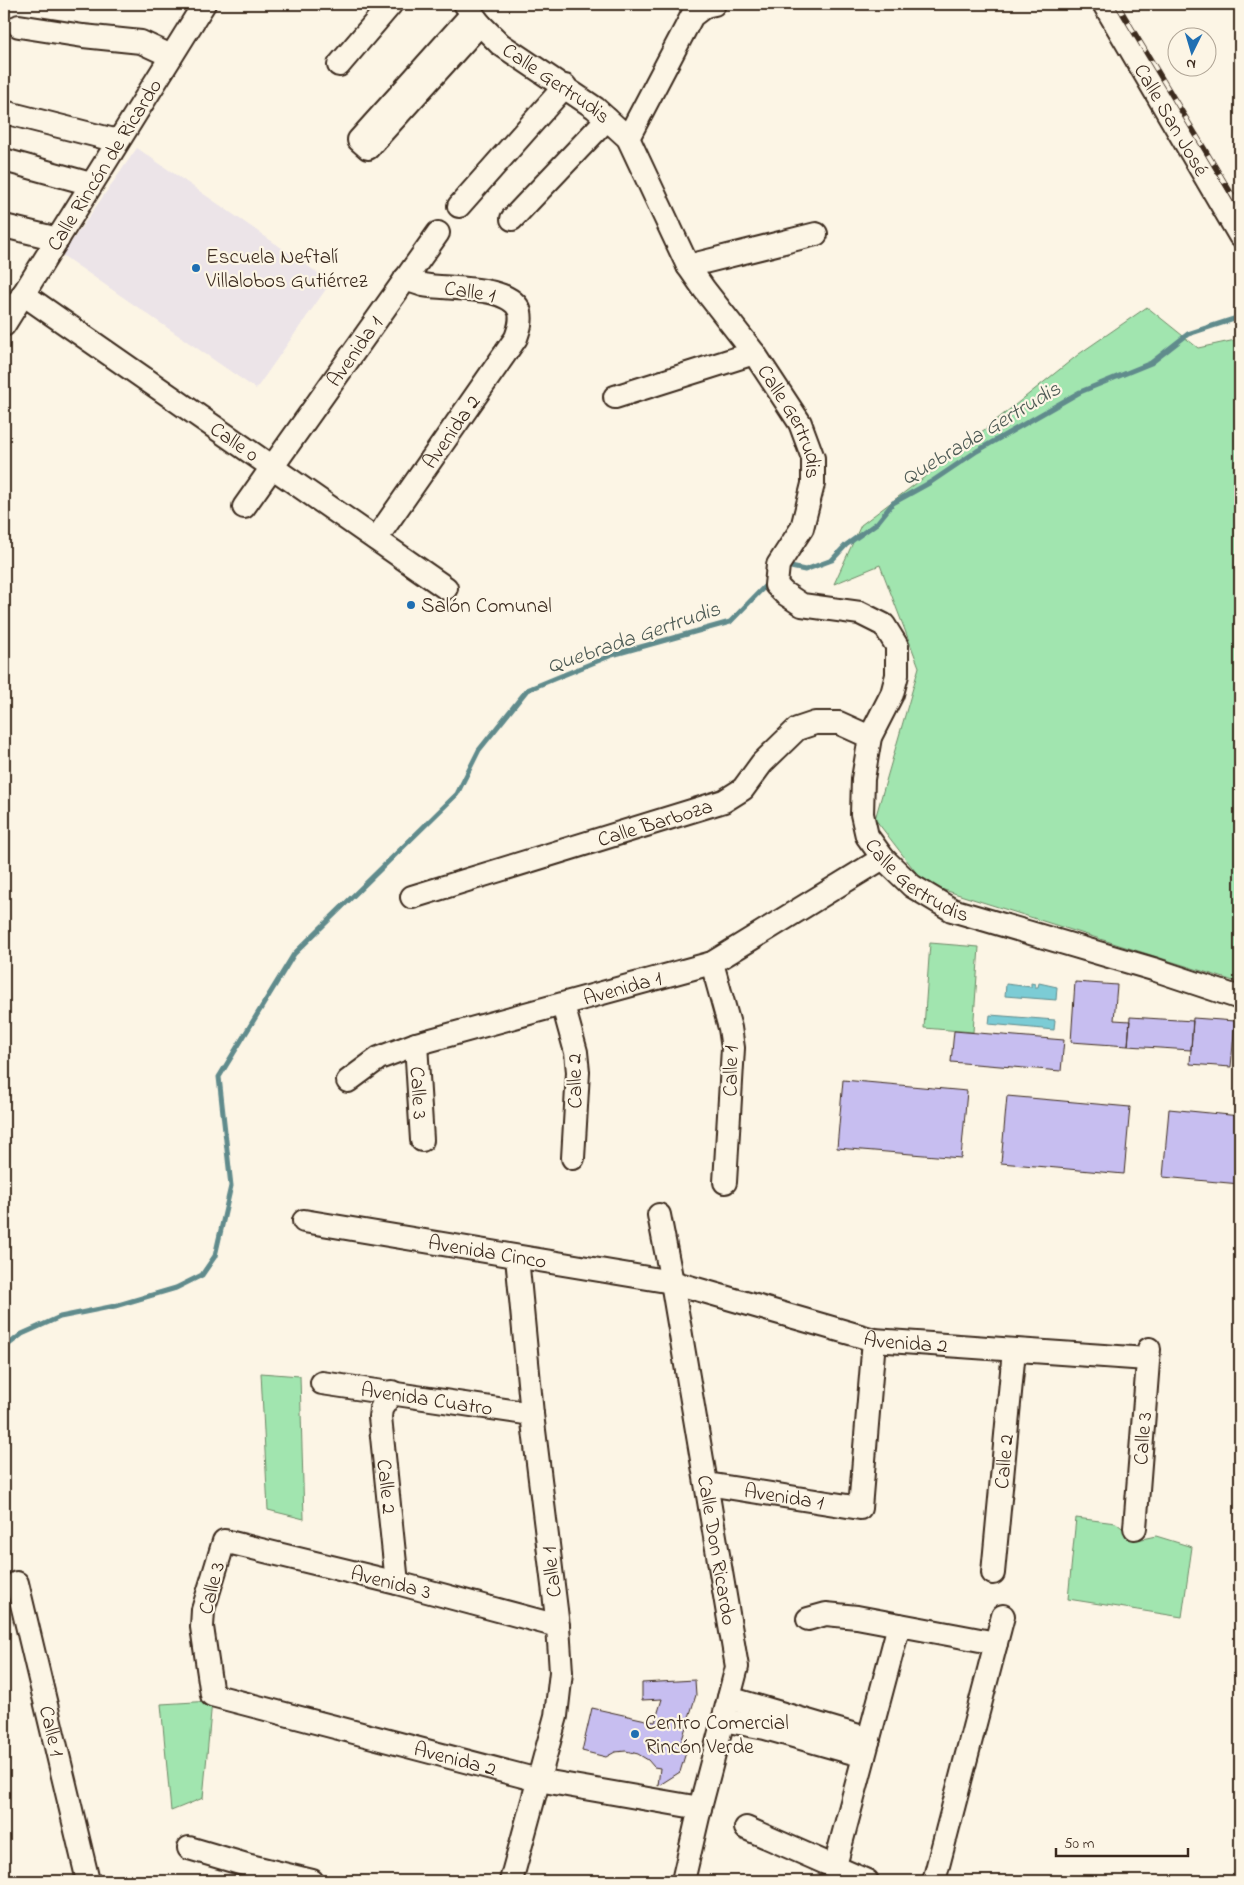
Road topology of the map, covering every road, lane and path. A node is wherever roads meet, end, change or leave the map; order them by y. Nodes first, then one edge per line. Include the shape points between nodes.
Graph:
1 (204, 4) edge
2 (391, 4) edge
3 (714, 4) edge
4 (1104, 4) edge
5 (472, 14) edge
6 (19, 26) dead end
7 (171, 56) junction
8 (338, 65) dead end
9 (565, 86) junction
10 (4, 112) edge
11 (607, 119) junction
12 (628, 138) junction
13 (118, 141) junction
14 (4, 160) edge
15 (91, 184) junction
16 (459, 206) dead end
17 (512, 219) dead end
18 (4, 226) edge
19 (438, 233) dead end
20 (816, 234) dead end
21 (1240, 236) edge
22 (58, 240) junction
23 (688, 266) junction
24 (404, 279) junction
25 (23, 294) junction
26 (521, 321) joint
27 (4, 325) edge
28 (754, 353) junction
29 (615, 397) dead end
30 (272, 468) junction
31 (244, 507) dead end
32 (376, 539) junction
33 (446, 588) dead end
34 (870, 736) junction
35 (883, 858) junction
36 (412, 897) dead end
37 (712, 963) junction
38 (1240, 998) edge
39 (563, 1005) junction
40 (416, 1044) junction
41 (348, 1081) dead end
42 (422, 1140) dead end
43 (573, 1158) dead end
44 (725, 1182) dead end
45 (659, 1214) dead end
46 (304, 1221) dead end
47 (517, 1257) junction
48 (672, 1282) junction
49 (874, 1340) junction
50 (1014, 1350) junction
51 (1148, 1354) joint
52 (322, 1383) dead end
53 (392, 1392) junction
54 (532, 1414) junction
55 (706, 1484) junction
56 (1136, 1528) dead end
57 (224, 1542) joint
58 (993, 1573) dead end
59 (16, 1583) dead end
60 (397, 1583) junction
61 (1003, 1616) dead end
62 (808, 1619) dead end
63 (899, 1625) junction
64 (558, 1626) junction
65 (996, 1643) junction
66 (212, 1695) joint
67 (729, 1698) junction
68 (723, 1720) junction
69 (867, 1747) junction
70 (538, 1780) junction
71 (700, 1808) junction
72 (746, 1828) dead end
73 (189, 1848) dead end
74 (836, 1866) junction
75 (248, 1874) edge
76 (88, 1881) edge
77 (312, 1881) edge
78 (512, 1881) edge
79 (683, 1881) edge
80 (867, 1881) edge
81 (934, 1881) edge

1 - 7 street, Calle Rincón de Ricardo
2 - 8 street
3 - 12 street via 705,6 692,16
4 - 21 street, Calle San José
5 - 5 street via 359,140 368,148
5 - 9 street, Calle Gertrudis via 500,44
6 - 7 street via 141,42
7 - 13 street, Calle Rincón de Ricardo
9 - 11 street, Calle Gertrudis
9 - 16 street
10 - 13 street
11 - 12 street, Calle Gertrudis
11 - 17 street
12 - 23 street, Calle Gertrudis
13 - 15 street, Calle Rincón de Ricardo
14 - 15 street
15 - 22 street, Calle Rincón de Ricardo
18 - 22 street
19 - 24 street, Avenida 1
20 - 23 street
22 - 25 street, Calle Rincón de Ricardo
23 - 28 street, Calle Gertrudis
24 - 26 street, Calle 1 via 423,285 485,291 509,298 519,310
24 - 30 street, Avenida 1
25 - 27 street, Calle Rincón de Ricardo
25 - 30 street, Calle 0
26 - 32 street, Avenida 2 via 516,338
28 - 29 street
28 - 34 street, Calle Gertrudis via 800,423 813,458 809,504 802,528 778,565 776,585 795,602 860,613 884,625 897,646 897,675 892,694
30 - 31 street, Avenida 1
30 - 32 street, Calle 0
32 - 33 street, Calle 0
34 - 35 street, Calle Gertrudis via 863,779 862,814 867,836
34 - 36 street, Calle Barboza via 839,723 797,729 762,763 743,789 724,801
35 - 37 street, Avenida 1
35 - 38 street, Calle Gertrudis via 912,886 952,910
37 - 39 street, Avenida 1
37 - 44 street, Calle 1 via 733,1048
39 - 40 street, Avenida 1
39 - 43 street, Calle 2 via 578,1072
40 - 41 street, Avenida 1 via 378,1058
40 - 42 street, Calle 3
45 - 48 street, Calle Don Ricardo
46 - 47 street, Avenida Cinco
47 - 48 street, Avenida Cinco
47 - 54 street, Calle 1
48 - 49 street, Avenida 2
48 - 55 street, Calle Don Ricardo
49 - 50 street, Avenida 2
49 - 55 street, Avenida 1 via 860,1508
50 - 51 street, Avenida 2
50 - 58 street, Calle 2
51 - 56 street, Calle 3
52 - 53 street, Avenida Cuatro
53 - 54 street, Avenida Cuatro
53 - 60 street, Calle 2 via 381,1409 380,1417
54 - 64 street, Calle 1
55 - 67 street, Calle Don Ricardo via 737,1667
57 - 60 street, Avenida 3
57 - 66 street, Calle 3 via 203,1610 202,1627
59 - 76 street, Calle 1
60 - 64 street, Avenida 3
61 - 65 street
62 - 63 street via 826,1614 857,1616
63 - 65 street
63 - 69 street
64 - 70 street, Calle 1 via 561,1672 557,1707
65 - 81 street
66 - 70 street, Avenida 2
67 - 68 street, Calle Don Ricardo
67 - 69 street
68 - 69 street
68 - 71 street, Calle Don Ricardo
69 - 74 street
70 - 71 street, Avenida 2
70 - 78 street, Calle 1
71 - 79 street, Calle Don Ricardo
72 - 74 street
73 - 75 street
74 - 80 street
75 - 77 street

